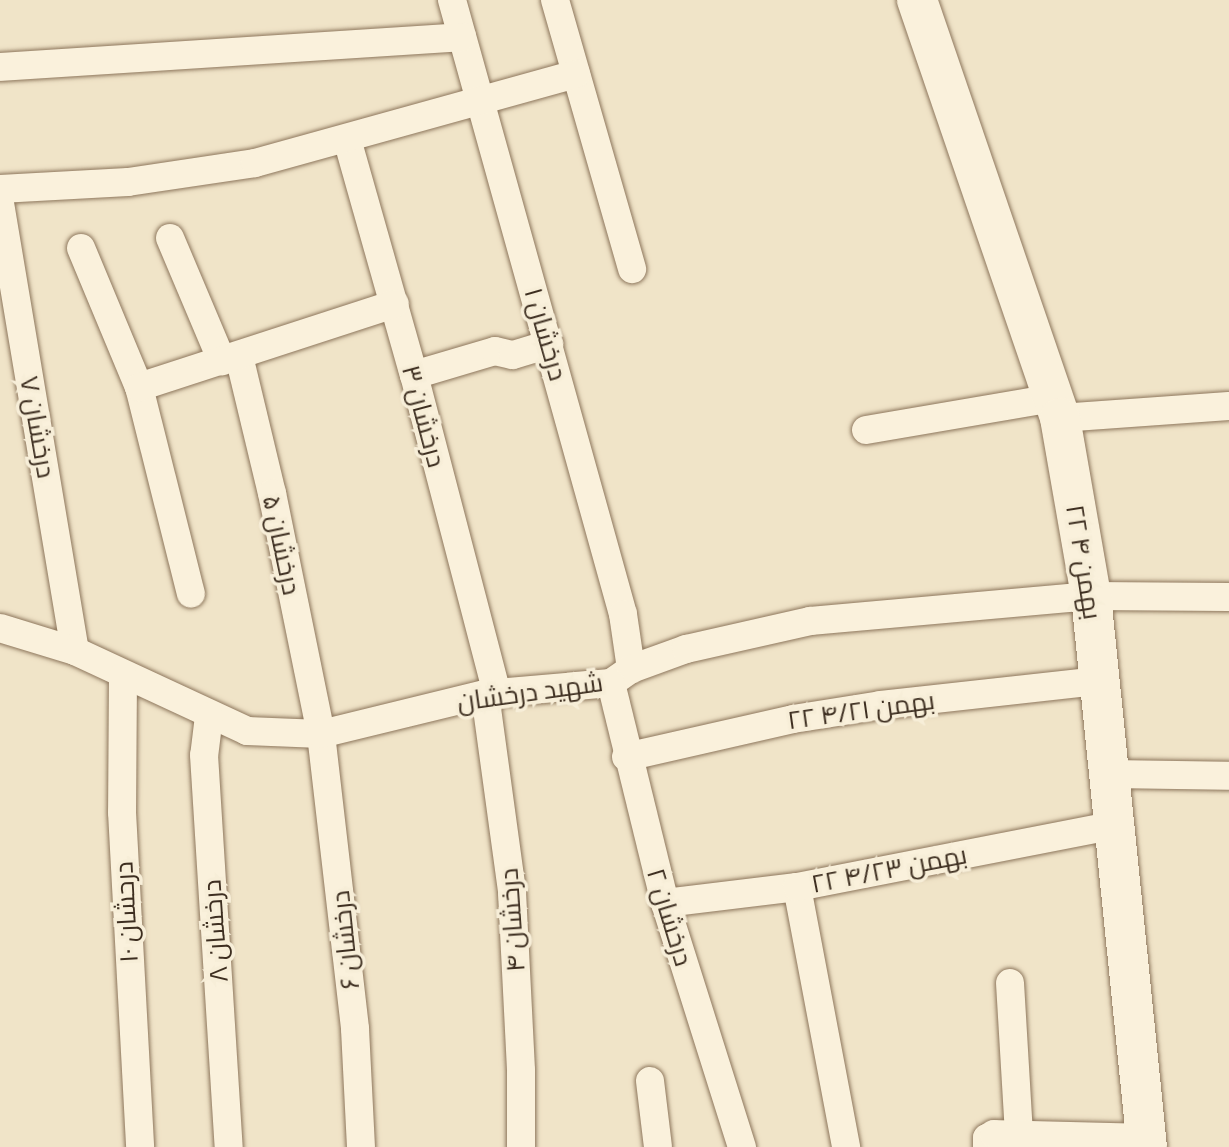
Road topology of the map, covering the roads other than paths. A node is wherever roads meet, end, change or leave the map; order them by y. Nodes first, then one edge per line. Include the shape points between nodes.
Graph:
1 (452, 0) edge
2 (555, 0) edge
3 (917, 0) edge
4 (462, 37) junction
5 (0, 67) edge
6 (576, 74) junction
7 (480, 101) junction
8 (347, 139) junction
9 (0, 189) edge
10 (0, 203) edge
11 (170, 238) dead end
12 (81, 248) dead end
13 (632, 269) dead end
14 (395, 304) junction
15 (549, 344) junction
16 (230, 359) junction
17 (414, 375) junction
18 (139, 387) junction
19 (1229, 406) edge
20 (1057, 408) junction
21 (866, 430) dead end
22 (191, 594) dead end
23 (1091, 596) junction
24 (1229, 597) edge
25 (0, 628) edge
26 (75, 651) junction
27 (123, 676) junction
28 (621, 676) junction
29 (1099, 681) junction
30 (491, 694) junction
31 (209, 716) junction
32 (321, 734) junction
33 (626, 757) junction
34 (1108, 774) junction
35 (1229, 776) edge
36 (1112, 826) junction
37 (797, 887) junction
38 (665, 903) junction
39 (1010, 983) dead end
40 (650, 1081) dead end
41 (1019, 1134) junction
42 (988, 1141) edge
43 (1147, 1143) edge
44 (140, 1147) edge
45 (229, 1147) edge
46 (361, 1147) edge
47 (521, 1147) edge
48 (658, 1147) edge
49 (742, 1147) edge
50 (846, 1147) edge

1 - 4 street, درخشان ۱
2 - 6 street
3 - 20 street, ۲۲ بهمن ۴
4 - 5 street
4 - 7 street, درخشان ۱
6 - 7 street
6 - 13 street
7 - 8 street
7 - 15 street, درخشان ۱
8 - 9 street via 255,163 128,182
8 - 14 street, درخشان ۳
10 - 26 street, درخشان ۷
11 - 16 street, درخشان ۵
12 - 18 street
14 - 16 street
14 - 17 street, درخشان ۳
15 - 17 street via 513,355 495,351
15 - 28 street, درخشان ۱ via 623,614
16 - 18 street
16 - 32 street, درخشان ۵ via 272,493
17 - 30 street, درخشان ۳
18 - 22 street
19 - 20 street
20 - 21 street
20 - 23 street, ۲۲ بهمن ۴
23 - 24 street, شهید درخشان
23 - 28 street, شهید درخشان via 810,621 686,649
23 - 29 street, ۲۲ بهمن ۴
25 - 26 street, شهید درخشان
26 - 27 street, شهید درخشان
27 - 31 street, شهید درخشان
27 - 44 street, درحشان ۱۰ via 122,812
28 - 30 street, شهید درخشان
28 - 33 street, درخشان ۲
29 - 33 street, ۲۲ بهمن ۴/۲۱ via 823,714
29 - 34 street, ۲۲ بهمن ۴
30 - 32 street, شهید درخشان
30 - 47 street, درخشان ۴ via 512,892
31 - 32 street, شهید درخشان via 247,731
31 - 45 street, درخشان ۸ via 204,755
32 - 46 street, درخشان ۶ via 355,1029
33 - 38 street, درخشان ۲
34 - 35 street
34 - 36 street, ۲۲ بهمن ۴
36 - 37 street, ۲۲ بهمن ۴/۲۳
36 - 43 street, ۲۲ بهمن ۴
37 - 38 street, ۲۲ بهمن ۴/۲۳
37 - 50 street
38 - 49 street, درخشان ۲
39 - 41 street
40 - 48 street
41 - 42 street
41 - 43 street

